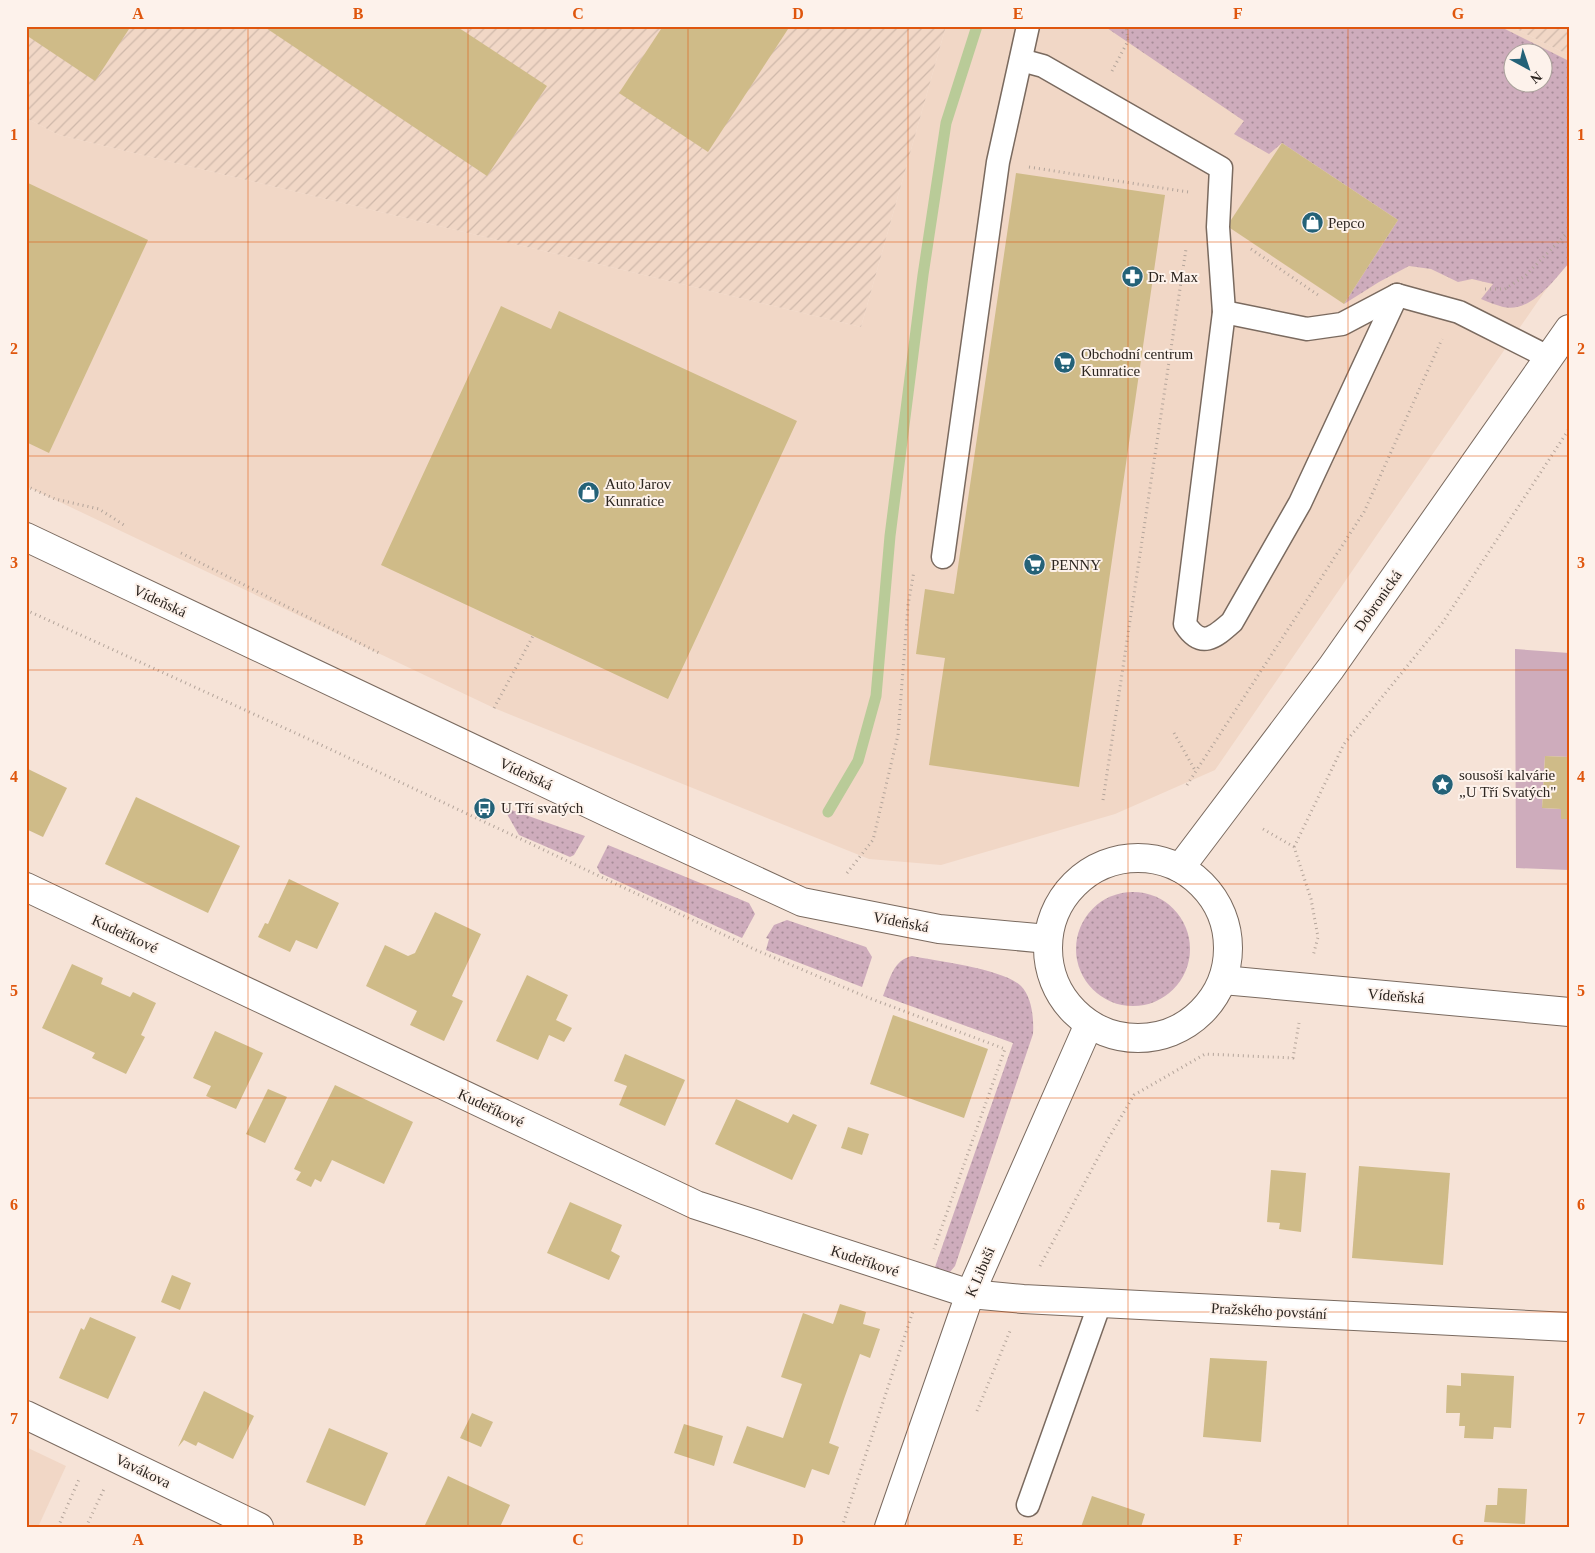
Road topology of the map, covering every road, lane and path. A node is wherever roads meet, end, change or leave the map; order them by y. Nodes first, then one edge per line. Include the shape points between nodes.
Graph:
1 (1028, 26) edge
2 (1126, 26) edge
3 (1021, 60) junction
4 (1098, 98) junction
5 (998, 162) junction
6 (1218, 227) junction
7 (1569, 231) edge
8 (1188, 239) dead end
9 (1481, 288) dead end
10 (1397, 295) junction
11 (1324, 300) dead end
12 (1224, 312) junction
13 (1569, 329) edge
14 (1446, 333) dead end
15 (1550, 358) junction
16 (1569, 430) edge
17 (26, 486) edge
18 (124, 525) dead end
19 (26, 537) edge
20 (181, 553) dead end
21 (943, 557) joint
22 (26, 610) edge
23 (533, 636) dead end
24 (381, 654) dead end
25 (494, 708) dead end
26 (1174, 733) dead end
27 (1196, 772) junction
28 (1188, 785) dead end
29 (1102, 800) dead end
30 (1263, 829) dead end
31 (1294, 847) junction
32 (1180, 868) junction
33 (847, 872) dead end
34 (26, 887) edge
35 (1048, 939) junction
36 (1312, 959) dead end
37 (1223, 980) junction
38 (1569, 1012) edge
39 (1299, 1023) dead end
40 (1089, 1024) junction
41 (923, 1280) junction
42 (970, 1294) junction
43 (1023, 1299) junction
44 (1100, 1303) junction
45 (1569, 1326) edge
46 (977, 1411) dead end
47 (26, 1415) edge
48 (84, 1470) dead end
49 (105, 1488) dead end
50 (1028, 1505) dead end
51 (58, 1527) edge
52 (86, 1527) edge
53 (259, 1527) edge
54 (842, 1527) edge
55 (889, 1527) edge

1 - 3 lane
2 - 4 path via 1128,41
3 - 4 lane via 1043,66
3 - 5 lane
4 - 6 lane via 1221,168
5 - 6 path via 1195,193 1192,210
5 - 21 lane
6 - 11 path
6 - 12 lane
7 - 9 path via 1525,276 1505,289
8 - 29 path
10 - 12 lane via 1342,324 1307,329
10 - 12 lane via 1300,503 1232,622 1218,635 1204,640 1192,636 1185,624
10 - 15 lane via 1458,312
13 - 15 street, Dobronická
14 - 27 path via 1364,512
15 - 32 street, Dobronická via 1331,668
16 - 31 path via 1443,622 1344,744
17 - 18 path via 55,499 99,509
19 - 35 street, Vídeňská via 802,902 939,929
20 - 24 path
21 - 33 path via 915,568 908,605 898,735 873,840
22 - 41 path via 310,739 756,950 1005,1049
23 - 25 path
26 - 27 path
27 - 28 path
30 - 31 path
31 - 36 path via 1318,937
32 - 35 street via 1150,858 1108,862 1080,878 1070,889 1052,920
32 - 37 street via 1205,886 1222,913 1229,948
34 - 41 street, Kudeříkové via 696,1205
35 - 40 street via 1050,970 1063,999
37 - 38 street, Vídeňská
37 - 40 street via 1201,1013 1175,1030 1160,1035 1118,1036
39 - 43 path via 1293,1058 1205,1054 1134,1095
40 - 42 street, K Libuši
41 - 42 street, Kudeříkové
41 - 54 path
42 - 43 street, Pražského povstání
42 - 55 street, K Libuši
43 - 44 street, Pražského povstání
43 - 46 path
44 - 45 street, Pražského povstání
44 - 50 lane
47 - 53 street, Vavákova
48 - 51 path
49 - 52 path

